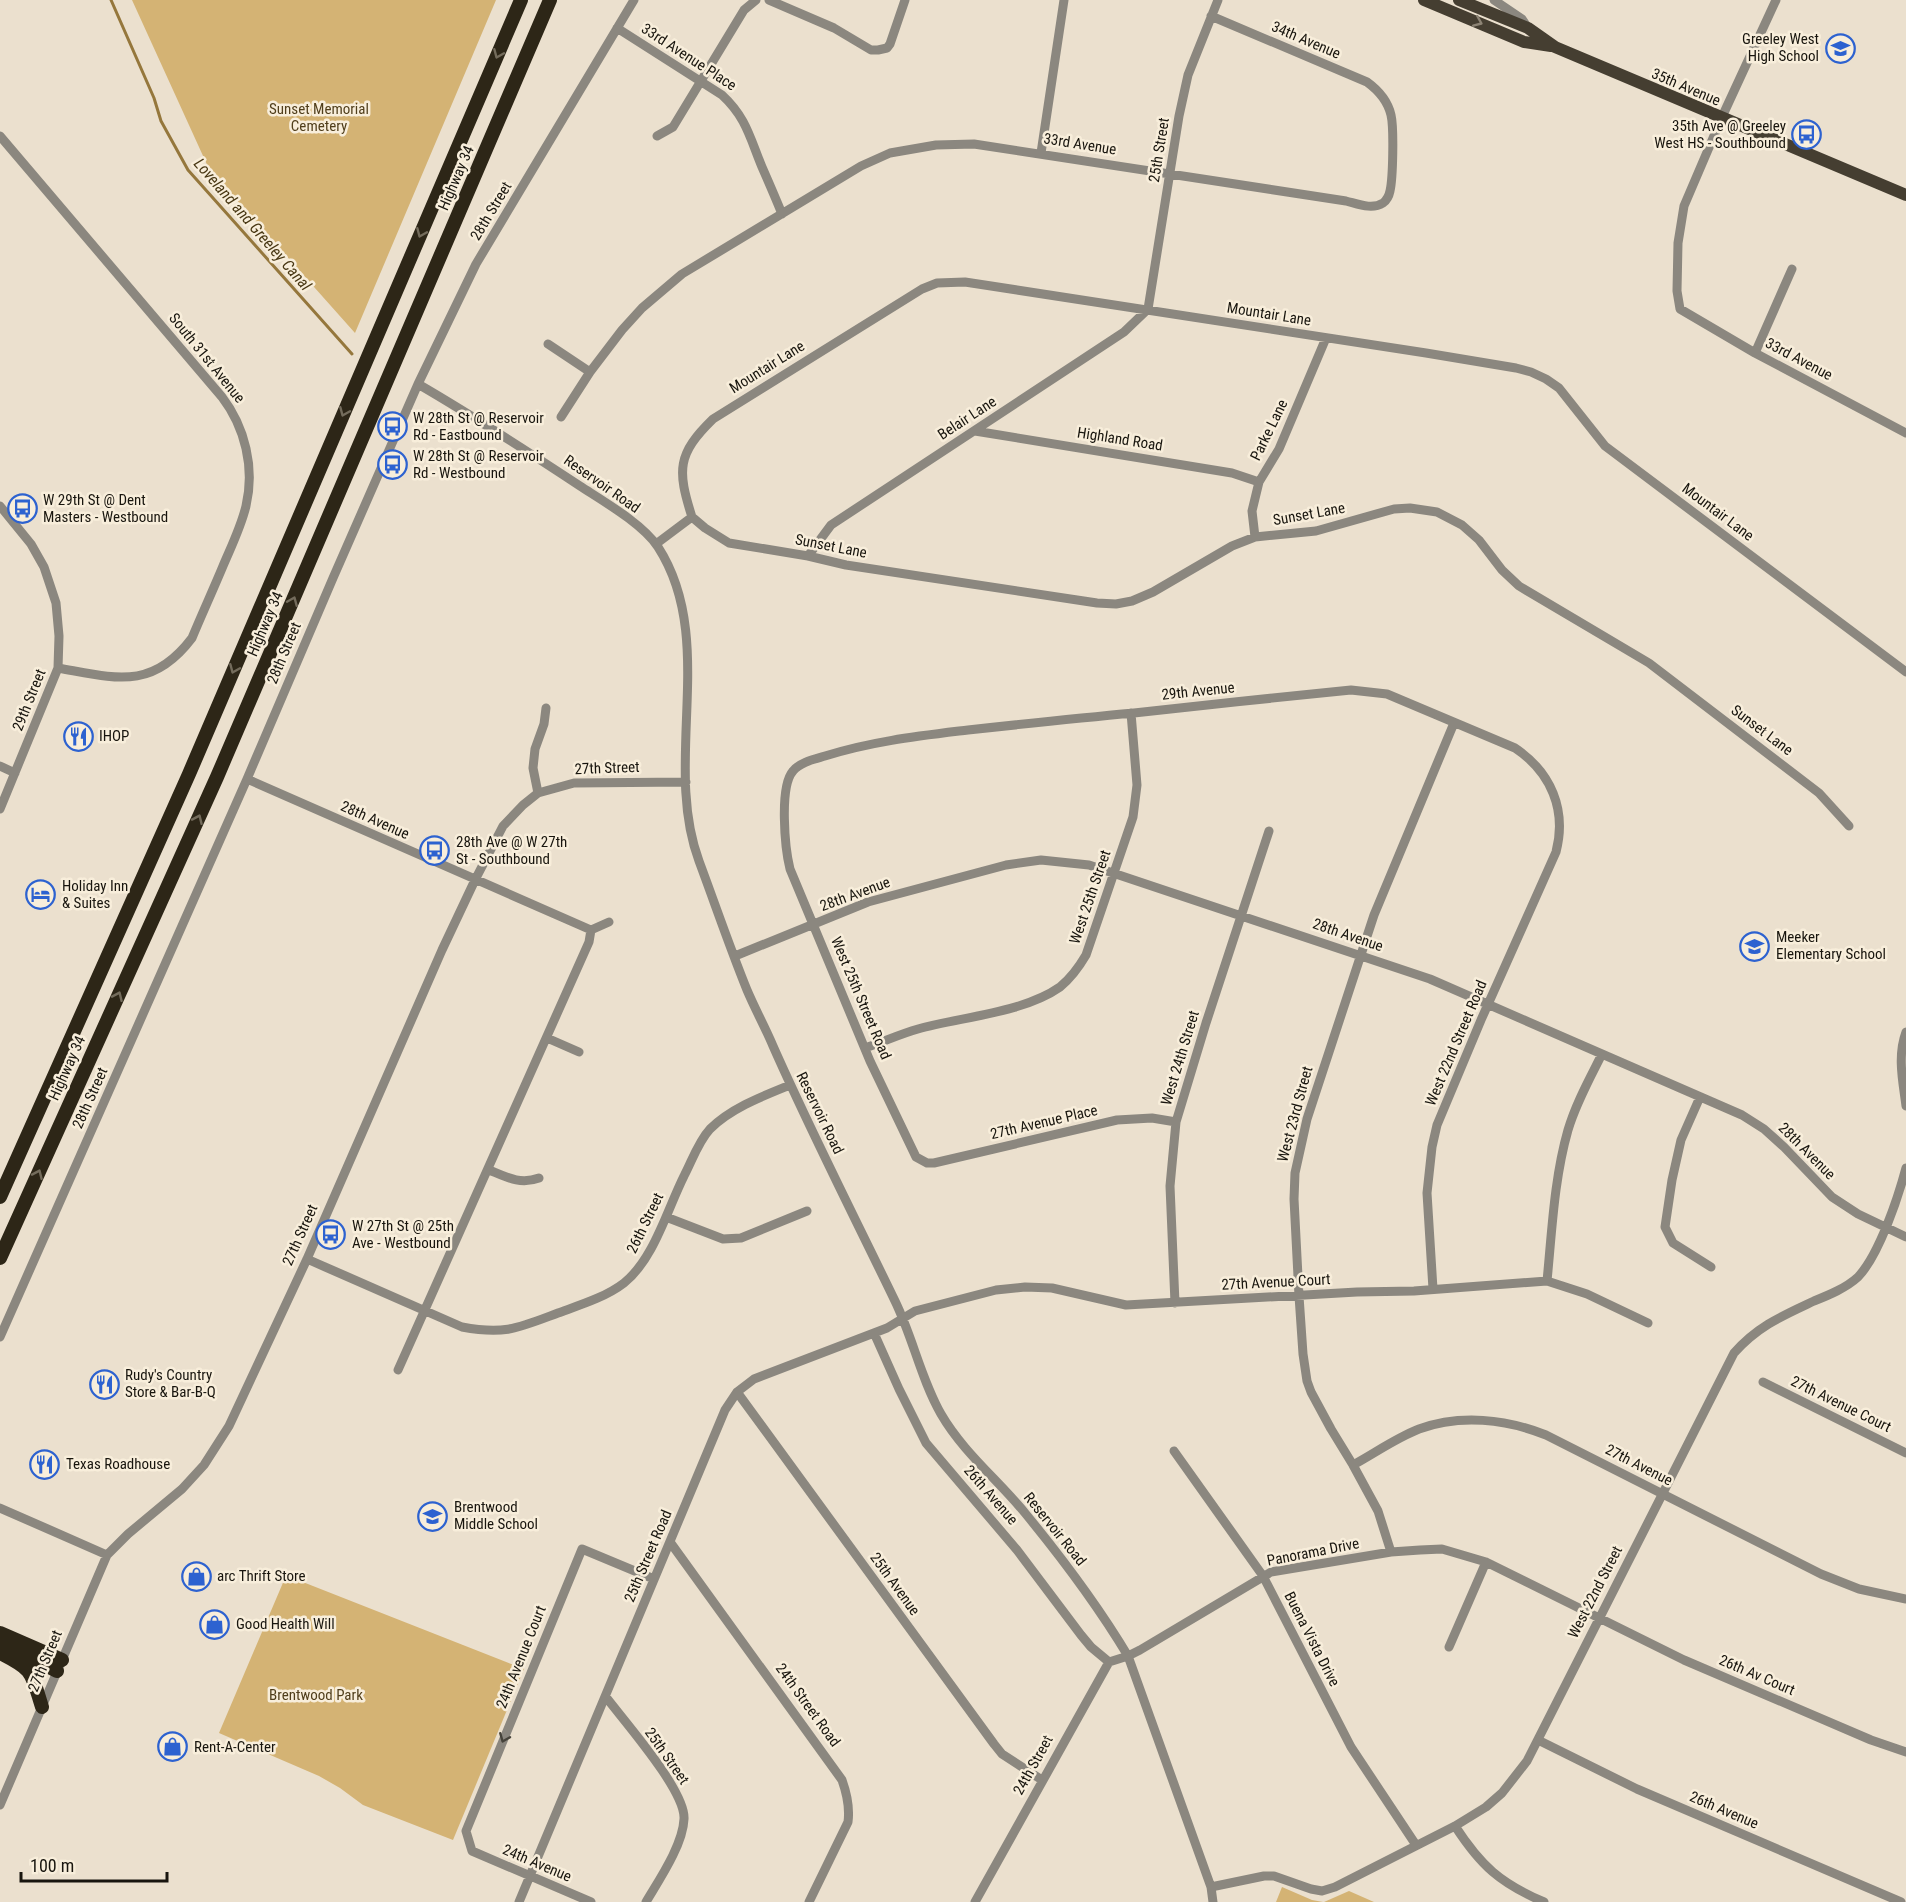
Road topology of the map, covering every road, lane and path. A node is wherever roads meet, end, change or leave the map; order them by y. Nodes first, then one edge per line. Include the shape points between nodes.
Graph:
1 (521, 0) edge
2 (550, 0) edge
3 (634, 0) edge
4 (756, 0) edge
5 (769, 0) edge
6 (905, 0) edge
7 (1064, 0) edge
8 (1218, 0) edge
9 (1424, 0) edge
10 (1459, 0) edge
11 (1494, 0) edge
12 (1776, 0) edge
13 (1211, 16) junction
14 (617, 28) junction
15 (1528, 28) junction
16 (1555, 47) junction
17 (701, 81) junction
18 (1721, 118) junction
19 (0, 136) edge
20 (657, 136) dead end
21 (1041, 153) junction
22 (1170, 175) junction
23 (1906, 195) edge
24 (1385, 201) joint
25 (782, 214) junction
26 (1792, 269) dead end
27 (1148, 309) junction
28 (1326, 338) junction
29 (548, 344) dead end
30 (1755, 353) junction
31 (590, 372) junction
32 (418, 384) junction
33 (561, 417) dead end
34 (975, 431) junction
35 (1906, 433) edge
36 (1259, 482) junction
37 (0, 506) edge
38 (692, 517) junction
39 (1256, 537) junction
40 (656, 544) junction
41 (808, 556) junction
42 (58, 669) junction
43 (1906, 672) edge
44 (546, 708) dead end
45 (1131, 713) junction
46 (1454, 723) junction
47 (0, 766) edge
48 (15, 772) junction
49 (792, 772) joint
50 (247, 779) junction
51 (686, 782) junction
52 (538, 793) junction
53 (0, 809) edge
54 (1561, 820) joint
55 (1849, 826) dead end
56 (1269, 831) dead end
57 (1114, 873) junction
58 (475, 880) junction
59 (1241, 915) junction
60 (609, 922) dead end
61 (814, 925) junction
62 (591, 930) junction
63 (1361, 954) junction
64 (735, 956) junction
65 (1488, 1004) junction
66 (1906, 1032) edge
67 (546, 1038) junction
68 (865, 1048) junction
69 (579, 1052) dead end
70 (1602, 1054) junction
71 (1904, 1070) edge
72 (790, 1085) junction
73 (1700, 1097) junction
74 (1906, 1106) edge
75 (1176, 1122) junction
76 (919, 1160) joint
77 (1906, 1168) edge
78 (489, 1170) junction
79 (539, 1178) dead end
80 (0, 1197) edge
81 (807, 1211) dead end
82 (666, 1217) junction
83 (1885, 1227) junction
84 (1906, 1237) edge
85 (0, 1258) edge
86 (307, 1259) junction
87 (1711, 1267) dead end
88 (1547, 1281) junction
89 (1433, 1289) junction
90 (1299, 1296) junction
91 (1175, 1303) junction
92 (425, 1311) junction
93 (903, 1318) junction
94 (1648, 1323) dead end
95 (874, 1333) junction
96 (0, 1337) edge
97 (398, 1370) dead end
98 (1763, 1382) dead end
99 (737, 1392) junction
100 (1174, 1451) dead end
101 (1906, 1453) edge
102 (1353, 1465) junction
103 (1662, 1493) junction
104 (0, 1508) edge
105 (670, 1542) junction
106 (1391, 1552) junction
107 (107, 1555) junction
108 (1486, 1562) junction
109 (1263, 1576) junction
110 (654, 1579) junction
111 (1906, 1599) edge
112 (1599, 1618) junction
113 (0, 1633) edge
114 (0, 1646) edge
115 (1449, 1647) dead end
116 (0, 1653) edge
117 (1128, 1656) junction
118 (1109, 1662) junction
119 (59, 1665) junction
120 (606, 1697) junction
121 (42, 1707) junction
122 (1538, 1740) junction
123 (1906, 1752) edge
124 (1042, 1780) junction
125 (0, 1805) edge
126 (1455, 1826) junction
127 (1416, 1845) junction
128 (472, 1851) joint
129 (530, 1876) junction
130 (1211, 1887) junction
131 (519, 1902) edge
132 (591, 1902) edge
133 (646, 1902) edge
134 (809, 1902) edge
135 (975, 1902) edge
136 (1214, 1902) edge
137 (1544, 1902) edge
138 (1901, 1902) edge

1 -> 80 highway, Highway 34 via 189,774
85 -> 2 highway, Highway 34 via 217,777
3 - 14 street, 28th Street
4 - 17 street via 744,10
5 - 6 street via 834,28 871,50 883,50 890,44
7 - 21 street
8 - 13 street, 25th Street
9 -> 16 main road, 35th Avenue via 1524,42
10 - 15 main road, 35th Avenue
11 - 15 street via 1522,19
12 - 18 street
13 - 22 street, 25th Street via 1188,75
13 - 24 street, 34th Avenue via 1367,82 1384,98 1392,124 1391,180
14 - 17 street, 33rd Avenue Place
14 - 32 street, 28th Street via 476,264
15 - 16 main road, 35th Avenue
16 - 18 main road, 35th Avenue
17 - 20 street via 673,127
17 - 25 street, 33rd Avenue Place via 740,114
18 - 23 main road, 35th Avenue
18 - 30 street, 33rd Avenue via 1684,206 1677,291 1680,309
19 - 42 street, South 31st Avenue via 222,397 236,418 249,468 246,506 238,532 184,649 157,669 130,678
21 - 22 street, 33rd Avenue
21 - 25 street, 33rd Avenue via 974,144 936,145 890,153
22 - 24 street, 33rd Avenue via 1360,205 1376,206
22 - 27 street, 25th Street
25 - 31 street, 33rd Avenue via 682,274 642,308
26 - 30 street
27 - 28 street, Mountair Lane
27 - 34 street, Belair Lane via 1124,332
27 - 38 street, Mountair Lane via 965,282 937,283 922,289 705,427 687,448 681,468
28 - 36 street, Parke Lane via 1279,449
28 - 43 street, Mountair Lane via 1516,368 1546,379 1558,388 1605,446
29 - 31 street
30 - 35 street, 33rd Avenue
31 - 33 street, 33rd Avenue
32 - 40 street, Reservoir Road via 624,515
32 - 50 street, 28th Street
34 - 36 street, Highland Road via 1232,472
34 - 41 street, Belair Lane via 831,525
36 - 39 street, Parke Lane via 1252,511
37 - 42 street, 29th Street via 31,544 50,579 58,616
38 - 40 street
38 - 41 street, Sunset Lane via 729,543
39 - 41 street, Sunset Lane via 1232,546 1153,592 1116,604 857,567
39 - 55 street, Sunset Lane via 1316,531 1394,509 1428,510 1456,521 1479,540 1519,586 1649,663 1819,793
40 - 51 street, Reservoir Road via 677,586 686,636
42 - 48 street, 29th Street
44 - 52 street via 533,768
45 - 46 street, 29th Avenue via 1351,690 1387,694
45 - 49 street, 29th Avenue via 891,739 816,759
45 - 57 street, West 25th Street via 1137,792
46 - 54 street, 29th Avenue via 1515,748 1534,762 1549,785
46 - 63 street, West 23rd Street
47 - 48 street
48 - 53 street, 29th Street
49 - 61 street, West 25th Street Road via 786,793 786,850
50 - 58 street, 28th Avenue
50 - 96 street, 28th Street
51 - 52 street, 27th Street via 586,781
51 - 64 street, Reservoir Road via 691,834
52 - 58 street, 27th Street via 503,826
54 - 65 street, West 22nd Street Road via 1556,852
56 - 59 street, West 24th Street
57 - 59 street, 28th Avenue
57 - 61 street, 28th Avenue via 1063,861 1022,862 892,894
57 - 68 street, West 25th Street via 1086,955 1060,987 1021,1005 917,1029
58 - 62 street, 28th Avenue
58 - 86 street, 27th Street
59 - 63 street, 28th Avenue
59 - 75 street, West 24th Street
60 - 62 street
61 - 64 street, 28th Avenue
61 - 68 street, West 25th Street Road
62 - 67 street
63 - 65 street, 28th Avenue
63 - 90 street, West 23rd Street via 1311,1108 1295,1173
64 - 72 street, Reservoir Road
65 - 70 street, 28th Avenue
65 - 89 street, West 22nd Street Road via 1447,1099 1432,1147 1427,1193
66 - 71 street via 1902,1047
67 - 69 street
67 - 78 street
68 - 76 street, West 25th Street Road
70 - 73 street, 28th Avenue
70 - 88 street via 1569,1128 1559,1170
71 - 74 street
72 - 82 street, 26th Street via 740,1108 710,1130
72 - 93 street, Reservoir Road
73 - 83 street, 28th Avenue via 1764,1129 1832,1197
73 - 87 street via 1681,1140 1665,1227 1673,1243
75 - 76 street, 27th Avenue Place via 1152,1118 1117,1120 934,1163
75 - 91 street, West 24th Street via 1170,1186
77 - 83 street, West 22nd Street
78 - 79 street via 517,1181
78 - 92 street
81 - 82 street via 741,1238 723,1239
82 - 92 street, 26th Street via 635,1272 624,1283 579,1305 504,1331 462,1327
83 - 84 street, 28th Avenue
83 - 103 street, West 22nd Street via 1858,1277 1765,1324 1734,1353
86 - 92 street
86 - 107 street, 27th Street via 217,1447 182,1489
88 - 89 street, 27th Avenue Court
88 - 94 street, 27th Avenue Court via 1587,1294
89 - 90 street, 27th Avenue Court
90 - 91 street, 27th Avenue Court
90 - 102 street, West 23rd Street via 1307,1381
91 - 93 street, 27th Avenue Court via 1126,1305 1052,1288 1025,1287 996,1290 915,1311
92 - 97 street
93 - 95 street, 25th Street Road
93 - 117 street, Reservoir Road via 933,1398 950,1428 1024,1512 1085,1591
95 - 99 street, 25th Street Road via 754,1379
95 - 118 street, 26th Avenue via 930,1448 1017,1550 1091,1647
98 - 101 street, 27th Avenue Court
99 - 105 street, 25th Street Road via 725,1410
99 - 124 street, 25th Avenue via 994,1744 1002,1754
100 - 109 street, Buena Vista Drive
102 - 103 street, 27th Avenue via 1416,1430 1435,1424 1508,1422 1546,1435
102 - 106 street, West 23rd Street via 1378,1512
103 - 111 street, 27th Avenue via 1821,1574 1859,1589
103 - 112 street, West 22nd Street
104 - 107 street
105 - 110 street, 25th Street Road
105 - 134 street, 24th Street Road via 842,1780 848,1797 848,1822
106 - 108 street, Panorama Drive via 1442,1549
106 - 109 street, Panorama Drive
107 - 119 street, 27th Street
108 - 112 street, Panorama Drive
108 - 115 street
109 - 117 street, Panorama Drive
109 - 127 street, Buena Vista Drive via 1351,1746
110 - 120 street, 25th Street Road
110 -> 128 street, 24th Avenue Court via 582,1549 466,1831
112 - 122 street, West 22nd Street
112 - 123 street, 26th Av Court via 1684,1660
113 - 119 highway
114 - 119 highway
116 - 121 highway via 28,1669
117 - 118 street
117 - 130 street, Reservoir Road
118 - 124 street, 24th Street
119 - 121 street, 27th Street
120 - 129 street, 25th Street Road
120 - 133 street, 25th Street via 671,1785 683,1809 683,1828 676,1846
121 - 125 street, 27th Street
122 - 126 street, West 22nd Street via 1502,1793
122 - 138 street, 26th Avenue via 1637,1789
124 - 135 street, 24th Street
126 - 127 street, West 22nd Street
126 - 137 street via 1485,1867 1505,1883
127 - 130 street, West 22nd Street via 1322,1891 1274,1876
128 - 129 street, 24th Avenue
129 - 131 street, 25th Street Road
129 - 132 street, 24th Avenue
130 - 136 street, Reservoir Road

